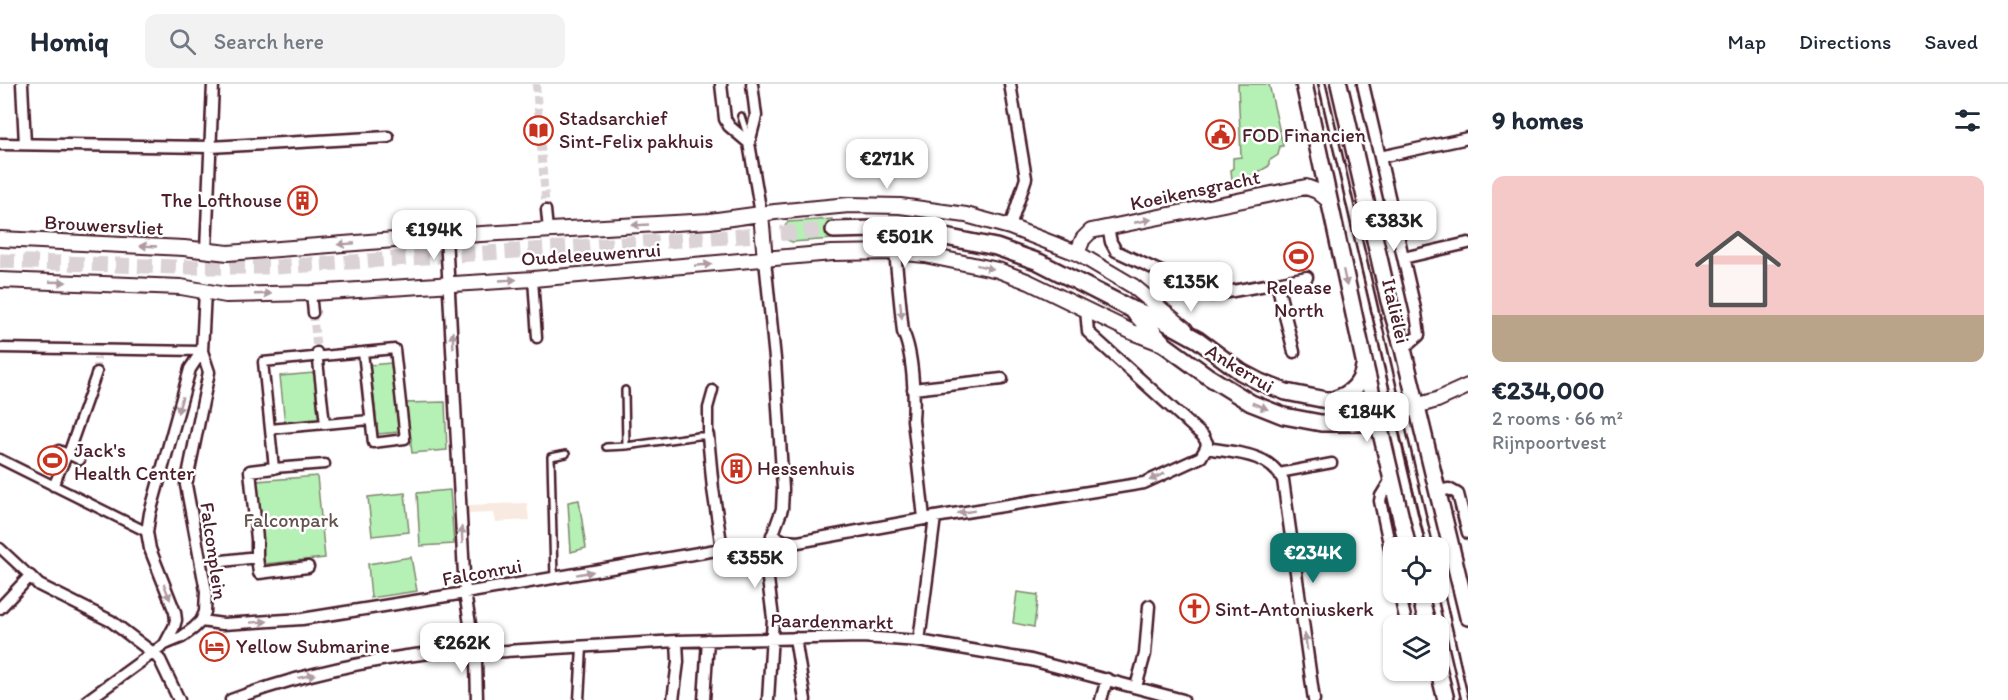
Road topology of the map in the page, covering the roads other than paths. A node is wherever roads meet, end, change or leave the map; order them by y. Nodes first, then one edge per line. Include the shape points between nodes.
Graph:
1 (22, 84) edge
2 (213, 84) edge
3 (721, 84) edge
4 (752, 84) edge
5 (1010, 84) edge
6 (1304, 84) edge
7 (1322, 84) edge
8 (1339, 84) edge
9 (1363, 84) edge
10 (741, 116) dead end
11 (388, 137) dead end
12 (1468, 138) edge
13 (749, 143) junction
14 (0, 144) edge
15 (24, 144) junction
16 (210, 147) junction
17 (1380, 157) junction
18 (1328, 200) junction
19 (546, 210) tunnel mouth
20 (761, 214) junction
21 (1010, 227) junction
22 (1108, 228) junction
23 (548, 230) junction
24 (834, 230) tunnel mouth
25 (447, 236) junction
26 (0, 239) edge
27 (1468, 243) edge
28 (206, 250) junction
29 (895, 252) junction
30 (1077, 253) junction
31 (1403, 258) junction
32 (765, 260) junction
33 (1307, 277) dead end
34 (533, 279) junction
35 (0, 280) edge
36 (1277, 283) junction
37 (450, 284) junction
38 (205, 291) junction
39 (311, 293) junction
40 (1131, 309) junction
41 (1086, 310) junction
42 (313, 313) tunnel mouth
43 (537, 338) dead end
44 (1198, 340) junction
45 (1166, 345) junction
46 (0, 348) edge
47 (1403, 349) junction
48 (202, 351) junction
49 (363, 352) junction
50 (1294, 352) dead end
51 (317, 354) junction
52 (1365, 365) junction
53 (97, 372) tunnel mouth
54 (1002, 379) dead end
55 (1468, 386) edge
56 (913, 389) junction
57 (625, 390) dead end
58 (713, 390) dead end
59 (1326, 400) junction
60 (1373, 400) junction
61 (1416, 406) junction
62 (1398, 408) junction
63 (370, 420) junction
64 (1378, 423) junction
65 (325, 424) junction
66 (270, 429) junction
67 (703, 436) junction
68 (626, 446) junction
69 (606, 447) dead end
70 (1206, 448) junction
71 (59, 450) dead end
72 (68, 454) junction
73 (566, 454) dead end
74 (0, 459) edge
75 (80, 460) dead end
76 (1332, 463) dead end
77 (325, 464) dead end
78 (274, 468) junction
79 (1279, 473) junction
80 (1392, 478) junction
81 (53, 486) junction
82 (1437, 491) junction
83 (929, 517) junction
84 (147, 532) junction
85 (1468, 533) edge
86 (1388, 537) edge
87 (1405, 537) edge
88 (1427, 537) edge
89 (770, 540) junction
90 (0, 548) edge
91 (722, 549) junction
92 (257, 557) junction
93 (212, 563) junction
94 (308, 567) dead end
95 (30, 576) junction
96 (554, 578) junction
97 (465, 593) junction
98 (1443, 603) edge
99 (1149, 606) dead end
100 (0, 608) edge
101 (1468, 617) edge
102 (201, 621) junction
103 (772, 638) junction
104 (795, 638) junction
105 (708, 640) junction
106 (677, 641) junction
107 (919, 641) junction
108 (165, 644) junction
109 (582, 647) junction
110 (474, 648) junction
111 (153, 653) junction
112 (1107, 680) junction
113 (1440, 681) edge
114 (1136, 687) junction
115 (477, 699) edge
116 (88, 700) edge
117 (179, 700) edge
118 (231, 700) edge
119 (579, 700) edge
120 (674, 700) edge
121 (704, 700) edge
122 (768, 700) edge
123 (805, 700) edge
124 (1101, 700) edge
125 (1183, 700) edge
126 (1314, 700) edge
127 (1446, 700) edge
128 (1465, 700) edge

1 - 15 street
2 - 16 street
3 - 13 street via 725,119
4 - 13 street via 756,116
5 - 21 street via 1026,178
6 - 18 main road
7 - 62 lane, Italiëlei
8 - 47 main road, Italiëlei
9 - 17 street, Italiëlei
10 - 13 lane
11 - 16 street
12 - 17 street
13 - 20 street
14 - 15 street
15 - 16 street
16 - 28 street
17 - 31 street, Italiëlei
22 -> 18 street, Koeikensgracht via 1306,187
18 -> 52 main road
19 - 23 street
20 - 21 street via 849,205 900,206 966,215
20 -> 23 street, Oudeleeuwenrui via 710,221
20 - 32 street
21 - 30 street
22 - 30 street, Koeikensgracht via 1091,231
22 - 36 street via 1116,251 1211,295
23 - 25 street, Oudeleeuwenrui
24 - 40 main road, Ankerrui via 920,232 996,247 1039,262
25 -> 28 street, Oudeleeuwenrui via 257,252
25 - 37 street
28 -> 26 street, Brouwersvliet
27 - 31 street
29 - 32 street, Ankerrui
29 -> 41 street, Ankerrui via 998,270
29 -> 56 street
30 - 44 street via 1133,286
31 - 47 street, Italiëlei via 1419,335
34 -> 32 street, Oudeleeuwenrui
32 - 89 street via 776,359 783,489 782,509
33 - 36 street
37 -> 34 street, Oudeleeuwenrui
34 - 43 street
35 -> 38 street
36 - 50 street
37 - 39 street, Oudeleeuwenrui
97 -> 37 street
38 -> 39 street, Oudeleeuwenrui via 226,295
38 - 48 street, Falconplein
39 - 42 street
40 - 44 main road, Ankerrui via 1158,318
40 - 45 main road, Ankerrui
41 - 45 street, Ankerrui
41 - 70 street via 1088,332 1203,436
44 - 59 main road, Ankerrui via 1260,382
45 -> 64 main road, Ankerrui via 1251,403 1284,416 1321,423
46 - 48 street via 98,353
47 - 61 main road, Italiëlei
48 -> 84 street, Falconplein via 190,369
48 - 93 street, Falconplein via 209,372 186,485
49 - 51 street
49 - 63 street
49 - 63 street via 395,349 405,439 373,442
51 - 65 street
51 - 66 street via 263,362
52 - 59 main road via 1352,391
52 - 60 main road
53 - 72 street
54 - 56 street
55 - 61 street
56 - 83 street
57 - 68 lane
58 - 67 street
59 - 60 main road, Ankerrui
60 - 62 main road, Ankerrui
60 - 64 main road
61 - 62 main road, Ankerrui
61 - 82 main road, Italiëlei
62 - 64 main road, Ankerrui
62 - 88 lane, Italiëlei
63 - 65 street
64 - 80 main road
65 - 66 street
66 - 78 street
67 - 68 lane
67 - 91 street
68 - 69 lane
70 - 79 street via 1256,457
70 -> 83 street, Falconrui via 1201,457 1144,483
71 - 72 street
72 - 75 street
72 - 81 street
73 - 96 lane via 551,457
74 - 81 street
76 - 79 street
77 - 78 street
78 - 92 street via 250,471
126 -> 79 street via 1286,489
80 - 86 street via 1380,496
80 - 87 main road
81 - 84 street
82 - 85 street via 1449,489 1458,494
82 - 101 main road, Italiëlei
83 - 89 street, Falconrui via 798,542
83 - 107 street
84 -> 108 street, Falconplein via 176,620
89 - 91 street, Falconrui
89 - 103 street via 765,556
90 - 95 street
96 -> 91 street, Falconrui
92 - 93 street
92 - 94 street via 259,573
93 - 102 street, Falconplein
95 - 100 street
95 - 111 street via 39,585 111,621
96 - 97 street, Falconrui
102 -> 97 street, Falconrui via 223,624 302,618
97 - 110 street
98 - 128 lane
99 - 114 street via 1145,654
102 - 108 street, Falconplein via 182,637
103 - 104 street, Paardenmarkt
103 - 105 street, Paardenmarkt
103 - 122 street
104 - 107 street, Paardenmarkt
104 - 123 street
105 - 106 street, Paardenmarkt
105 - 121 street
106 - 109 street, Paardenmarkt
106 - 120 street
107 - 112 street, Paardenmarkt via 1031,660
108 - 111 street
109 - 110 street, Paardenmarkt via 489,652
109 - 119 street
110 - 115 street
118 -> 110 street, Paardenmarkt via 274,684 382,659
111 - 116 street
111 - 117 street
112 - 114 street, Paardenmarkt
112 - 124 street
113 - 127 main road
114 - 125 street, Paardenmarkt

